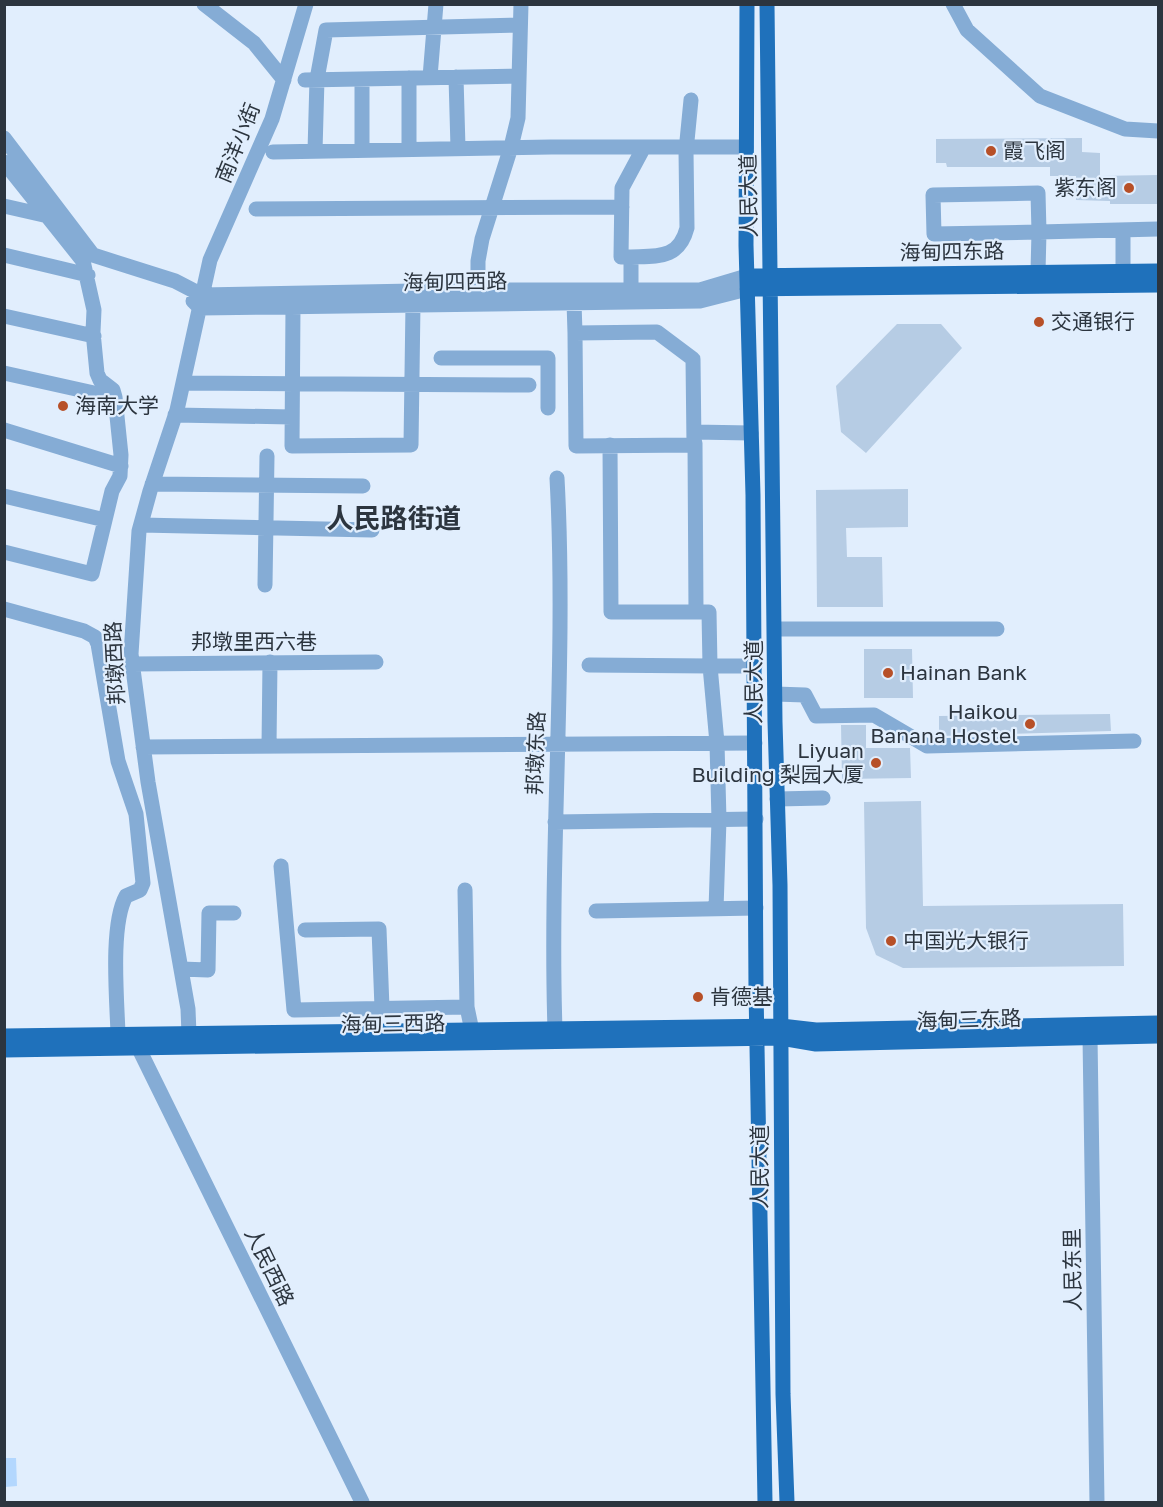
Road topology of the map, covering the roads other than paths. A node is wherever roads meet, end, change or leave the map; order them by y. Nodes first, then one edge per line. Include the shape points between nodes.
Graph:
1 (204, 4) edge
2 (306, 4) edge
3 (436, 4) edge
4 (521, 4) edge
5 (747, 4) edge
6 (767, 4) edge
7 (954, 4) edge
8 (520, 26) junction
9 (434, 27) junction
10 (518, 76) junction
11 (430, 77) junction
12 (456, 77) junction
13 (409, 78) junction
14 (362, 79) junction
15 (284, 80) junction
16 (311, 80) junction
17 (692, 100) dead end
18 (1158, 131) edge
19 (4, 138) edge
20 (512, 147) junction
21 (644, 147) junction
22 (687, 147) junction
23 (746, 147) junction
24 (458, 148) junction
25 (409, 149) junction
26 (362, 150) junction
27 (315, 151) junction
28 (273, 152) dead end
29 (4, 162) edge
30 (4, 206) edge
31 (622, 207) junction
32 (490, 208) junction
33 (256, 209) dead end
34 (48, 216) junction
35 (1123, 230) junction
36 (1158, 230) edge
37 (1039, 232) junction
38 (4, 255) edge
39 (631, 257) junction
40 (1158, 271) edge
41 (1123, 272) junction
42 (1038, 273) junction
43 (88, 275) junction
44 (747, 283) junction
45 (772, 283) junction
46 (1158, 285) edge
47 (477, 290) junction
48 (631, 291) junction
49 (201, 302) junction
50 (574, 302) junction
51 (413, 304) junction
52 (293, 306) junction
53 (4, 316) edge
54 (574, 333) junction
55 (93, 336) junction
56 (441, 358) dead end
57 (521, 358) junction
58 (4, 373) edge
59 (183, 383) junction
60 (293, 384) junction
61 (412, 385) junction
62 (112, 389) junction
63 (548, 408) dead end
64 (175, 415) junction
65 (292, 417) junction
66 (4, 430) edge
67 (751, 433) junction
68 (694, 438) junction
69 (610, 446) junction
70 (267, 456) dead end
71 (121, 466) junction
72 (557, 478) dead end
73 (152, 484) junction
74 (267, 485) junction
75 (363, 486) dead end
76 (4, 496) edge
77 (105, 520) junction
78 (141, 525) junction
79 (266, 528) junction
80 (372, 530) dead end
81 (4, 552) edge
82 (265, 585) dead end
83 (4, 609) edge
84 (696, 612) junction
85 (775, 629) junction
86 (997, 629) dead end
87 (270, 662) junction
88 (376, 662) dead end
89 (132, 664) junction
90 (589, 665) dead end
91 (710, 666) junction
92 (755, 666) junction
93 (775, 694) junction
94 (1134, 741) dead end
95 (717, 743) junction
96 (755, 743) junction
97 (556, 744) junction
98 (269, 746) junction
99 (143, 747) junction
100 (824, 798) dead end
101 (777, 799) junction
102 (756, 819) junction
103 (719, 820) junction
104 (555, 822) junction
105 (281, 866) dead end
106 (465, 890) dead end
107 (716, 909) junction
108 (756, 909) junction
109 (596, 911) dead end
110 (234, 913) dead end
111 (305, 930) dead end
112 (181, 969) junction
113 (467, 1007) junction
114 (382, 1008) junction
115 (1158, 1023) edge
116 (555, 1030) junction
117 (472, 1031) junction
118 (757, 1032) junction
119 (781, 1032) junction
120 (118, 1034) junction
121 (189, 1034) junction
122 (4, 1036) edge
123 (1158, 1036) edge
124 (1090, 1037) junction
125 (139, 1049) junction
126 (4, 1050) edge
127 (362, 1503) edge
128 (765, 1503) edge
129 (787, 1503) edge
130 (1097, 1503) edge

1 - 15 street via 254,42
2 - 15 street, 南洋小街
3 - 9 street
4 - 8 street
5 - 23 main road, 人民大道
6 - 45 main road, 人民大道
7 - 18 street via 967,30 1040,96 1125,129
8 - 9 street
8 - 10 street
9 - 11 street
9 - 16 street via 326,30
10 - 12 street
10 - 20 street via 518,118
11 - 12 street
11 - 13 street
12 - 24 street
13 - 14 street
13 - 25 street
14 - 16 street
14 - 26 street
15 - 49 street, 南洋小街 via 256,159 210,260
16 - 27 street
17 - 22 street
19 - 49 street via 93,255 175,281
20 - 21 street
20 - 24 street
20 - 32 street
21 - 22 street
21 - 31 street via 622,188
22 - 23 street
22 - 39 street via 687,228 681,245 672,252
23 - 44 main road, 人民大道
24 - 25 street
25 - 26 street
26 - 27 street
27 - 28 street
29 - 34 street
30 - 34 street
31 - 32 street
31 - 39 street via 621,257
32 - 33 street
32 - 47 street via 480,250
34 - 43 street via 77,252
35 - 36 street
35 - 37 street
35 - 41 street
37 - 37 street via 1038,193 933,195 934,234
37 - 42 street
38 - 43 street
39 - 48 street
40 - 41 main road, 海甸四东路
41 - 42 main road, 海甸四东路
42 - 45 main road, 海甸四东路
43 - 55 street via 94,310
44 - 45 main road, 海甸四东路
44 - 48 street, 海甸四西路 via 700,290
44 - 50 street, 海甸四西路 via 700,301
44 - 67 main road, 人民大道
45 - 46 main road, 海甸四东路
45 - 85 main road, 人民大道
47 - 48 street, 海甸四西路
47 - 49 street, 海甸四西路
49 - 52 street, 海甸四西路
49 - 59 street, 邦墩西路
50 - 51 street, 海甸四西路
50 - 54 street
51 - 52 street, 海甸四西路
51 - 61 street
52 - 60 street
53 - 55 street
54 - 68 street via 657,332 693,359
54 - 69 street via 576,446
55 - 62 street via 98,377
56 - 57 street
57 - 61 street via 525,385
57 - 63 street via 548,358
58 - 62 street via 94,393
59 - 60 street
59 - 64 street, 邦墩西路
60 - 61 street
60 - 65 street
61 - 65 street via 411,445 292,446
62 - 71 street
64 - 65 street
64 - 73 street, 邦墩西路
66 - 71 street
67 - 68 street
67 - 92 main road, 人民大道
68 - 69 street
68 - 84 street
69 - 84 street via 611,612
70 - 74 street
71 - 77 street
72 - 97 street, 邦墩东路 via 561,566
73 - 74 street
73 - 78 street, 邦墩西路
74 - 75 street
74 - 79 street
76 - 77 street
77 - 81 street via 92,573
78 - 79 street
78 - 89 street, 邦墩西路
79 - 80 street
79 - 82 street
83 - 120 street via 84,631 95,637 98,644 117,761 136,814 143,883 140,890 126,896 120,913
84 - 91 street via 709,612
85 - 86 street
85 - 93 main road, 人民大道
87 - 88 street, 邦墩里西六巷
87 - 89 street, 邦墩里西六巷
87 - 98 street
89 - 99 street, 邦墩西路
90 - 91 street
91 - 92 street
91 - 95 street
92 - 96 main road, 人民大道
93 - 94 street via 806,695 816,716 874,715 927,746
93 - 101 main road, 人民大道
95 - 96 street
95 - 97 street
95 - 103 street
96 - 102 main road, 人民大道
97 - 98 street
97 - 104 street, 邦墩东路
98 - 99 street
99 - 112 street, 邦墩西路
100 - 101 street
101 - 119 main road, 人民大道
102 - 103 street
102 - 108 main road, 人民大道
103 - 104 street
103 - 107 street
104 - 116 street, 邦墩东路
105 - 114 street via 294,1010
106 - 113 street
107 - 108 street
107 - 109 street
108 - 118 main road, 人民大道
110 - 112 street via 209,912 208,970
111 - 114 street via 379,929
112 - 121 street, 邦墩西路
113 - 114 street
113 - 117 street
115 - 119 main road
116 - 117 main road, 海甸三西路
116 - 118 main road, 海甸三西路
117 - 121 main road, 海甸三西路
118 - 119 main road, 海甸三西路
118 - 125 main road, 海甸三西路
118 - 128 main road, 人民大道
119 - 124 main road, 海甸三东路 via 816,1044
119 - 129 main road, 人民大道
120 - 121 main road, 海甸三西路
120 - 122 main road, 海甸三西路
123 - 124 main road, 海甸三东路
124 - 130 street, 人民东里
125 - 126 main road, 海甸三西路
125 - 127 street, 人民西路

